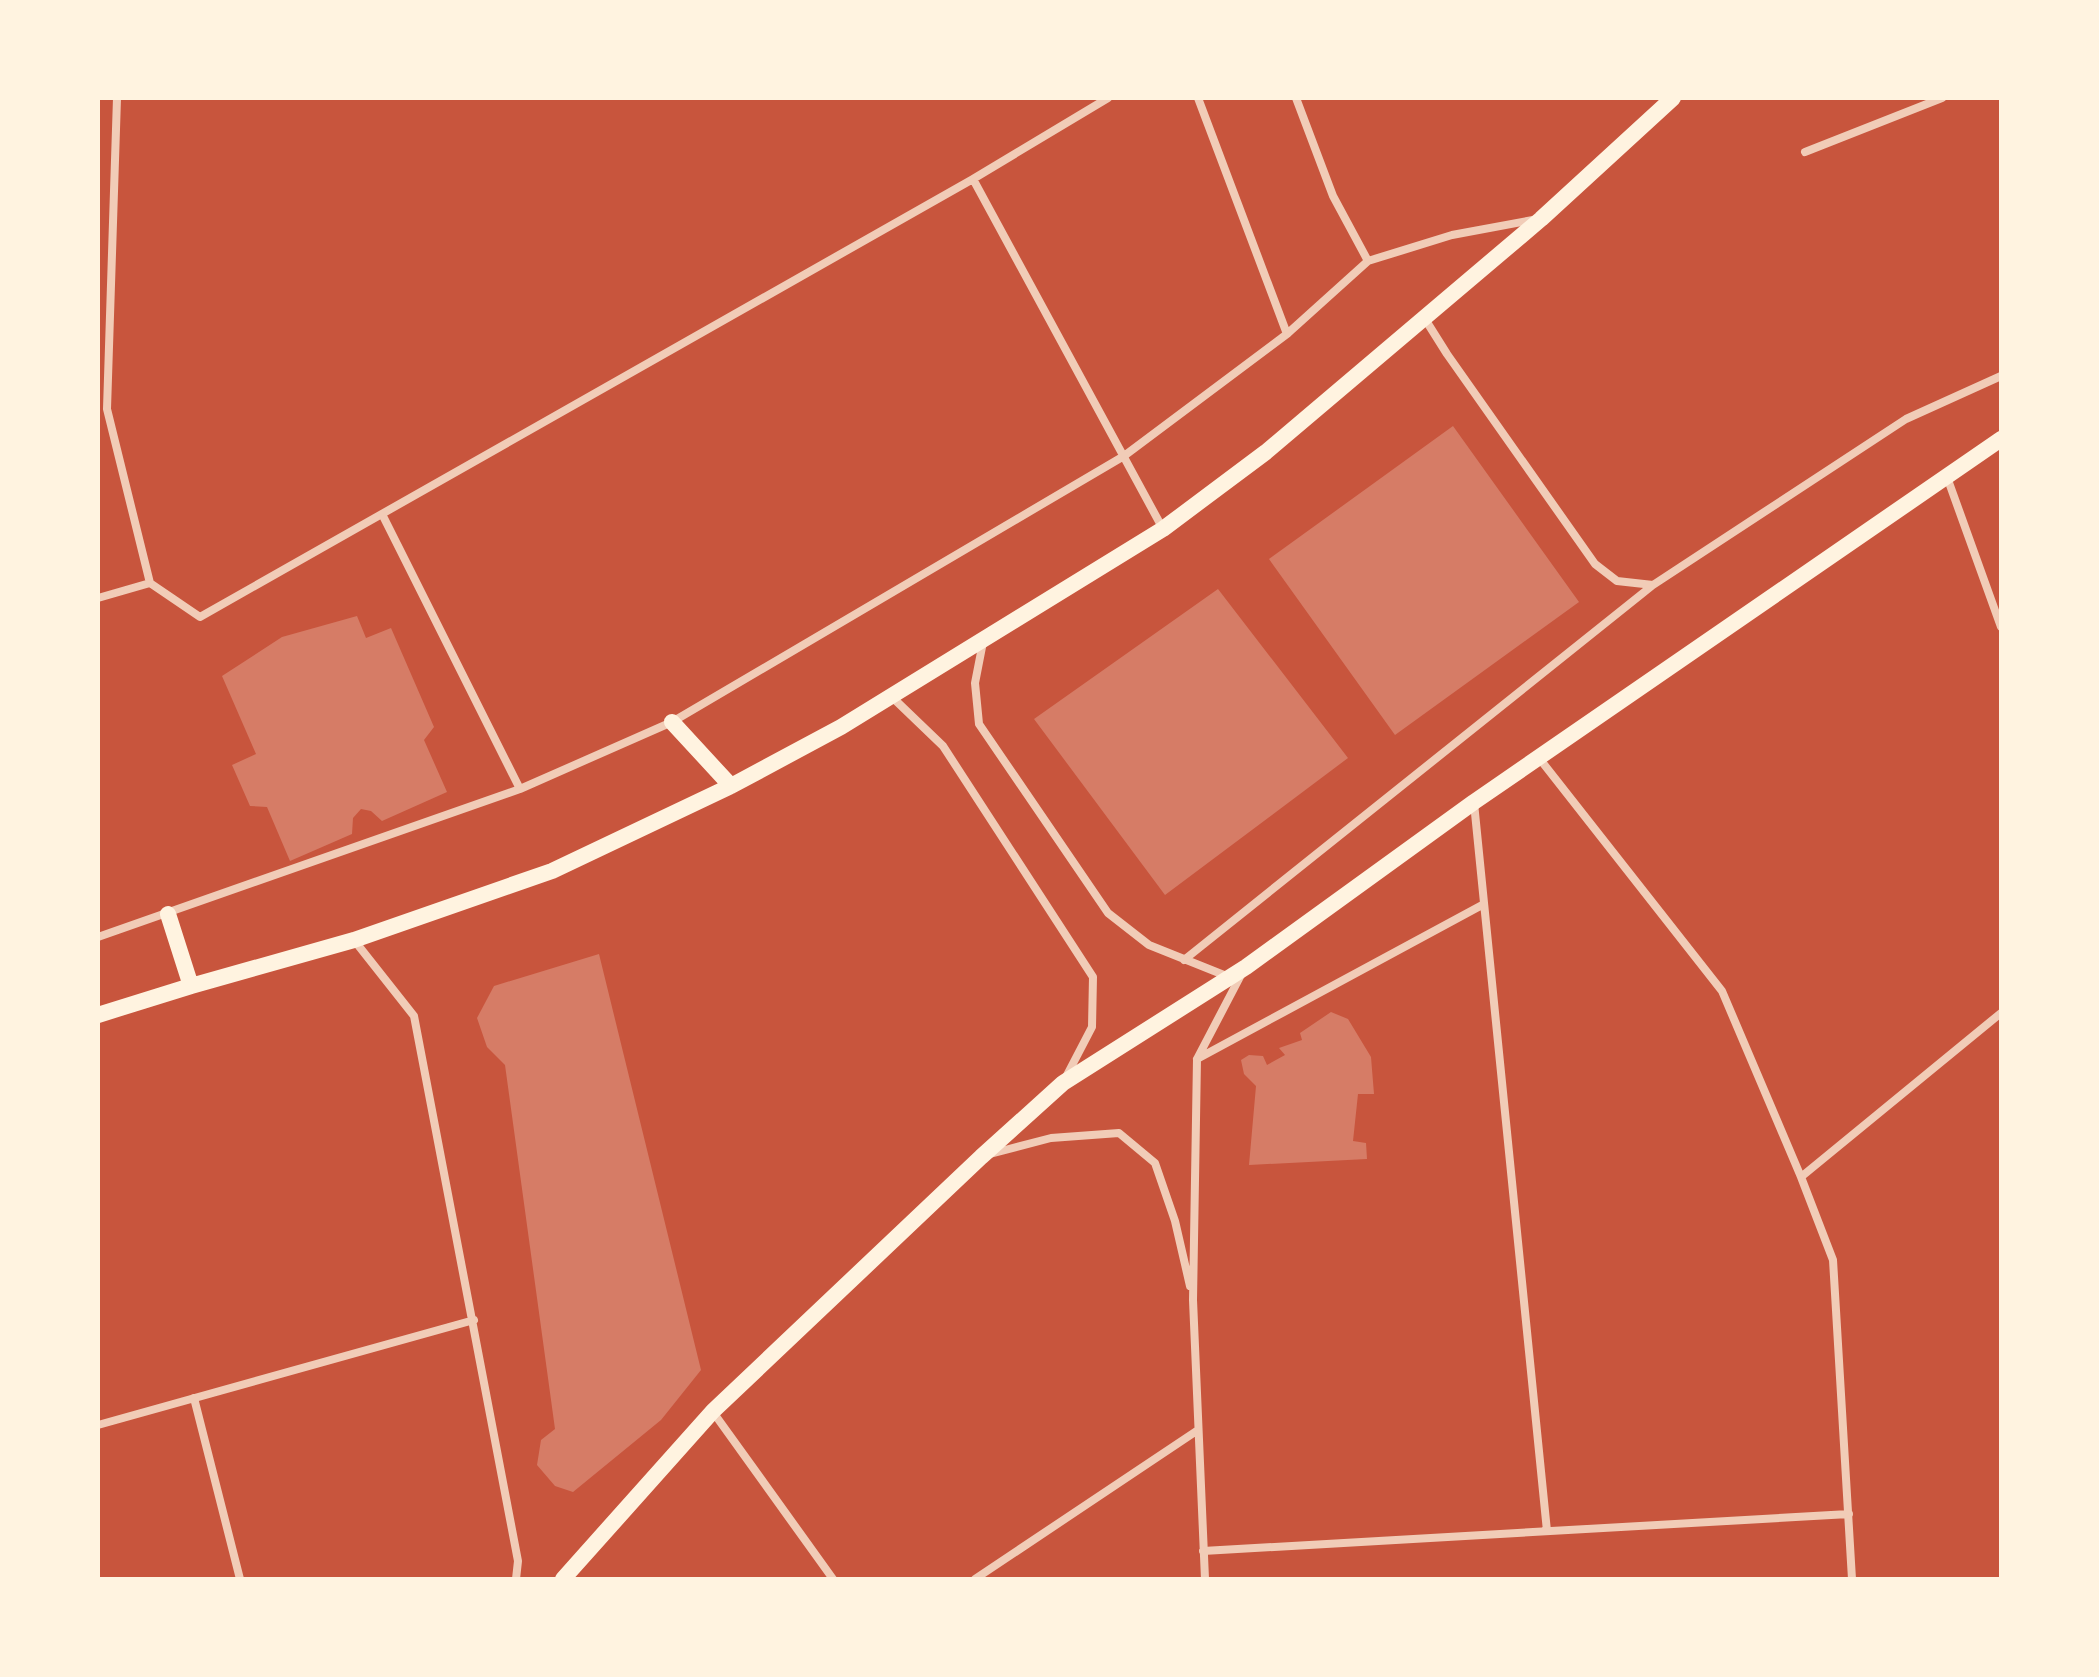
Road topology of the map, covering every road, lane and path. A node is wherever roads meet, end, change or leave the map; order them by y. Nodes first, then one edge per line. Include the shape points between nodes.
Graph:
1 (117, 98) edge
2 (1108, 98) edge
3 (1198, 98) edge
4 (1296, 98) edge
5 (1673, 98) edge
6 (1942, 98) edge
7 (1805, 152) dead end
8 (973, 179) junction
9 (1541, 219) junction
10 (1368, 261) junction
11 (1425, 319) junction
12 (1287, 334) junction
13 (2001, 376) edge
14 (2001, 439) edge
15 (1124, 456) junction
16 (1946, 475) junction
17 (382, 514) junction
18 (1163, 529) junction
19 (150, 583) junction
20 (1653, 585) junction
21 (98, 598) edge
22 (2001, 627) edge
23 (983, 638) junction
24 (890, 695) junction
25 (672, 722) junction
26 (1539, 758) junction
27 (731, 786) junction
28 (520, 789) junction
29 (1474, 802) junction
30 (1484, 904) junction
31 (168, 914) junction
32 (98, 937) edge
33 (354, 940) junction
34 (1184, 960) junction
35 (1246, 967) junction
36 (1229, 977) junction
37 (191, 986) junction
38 (2001, 1013) edge
39 (98, 1015) edge
40 (1197, 1059) junction
41 (1063, 1083) junction
42 (981, 1157) junction
43 (1801, 1177) junction
44 (1193, 1300) junction
45 (474, 1320) junction
46 (194, 1398) junction
47 (713, 1411) junction
48 (98, 1425) edge
49 (1198, 1430) junction
50 (1849, 1514) junction
51 (1547, 1531) junction
52 (1203, 1551) junction
53 (240, 1579) edge
54 (516, 1579) edge
55 (563, 1579) edge
56 (833, 1579) edge
57 (975, 1579) edge
58 (1205, 1579) edge
59 (1852, 1579) edge

1 - 19 street via 107,409
2 - 8 street
3 - 12 street
4 - 10 street via 1333,196
5 - 9 main road
6 - 7 street
8 - 15 street
8 - 17 street
9 - 10 street via 1452,235
9 - 11 main road
10 - 12 street
11 - 18 main road via 1266,452
11 - 20 street via 1595,564 1617,581
12 - 15 street
13 - 20 street via 1906,419
14 - 16 main road
15 - 18 street
15 - 25 street
16 - 22 street
16 - 26 main road
17 - 19 street via 200,617
17 - 28 street
18 - 23 main road
19 - 21 street
20 - 34 street
23 - 24 main road
23 - 34 street via 975,683 979,724 1108,913 1149,945
24 - 27 main road
24 - 41 street via 943,746 1093,977 1092,1027
25 - 27 main road
25 - 28 street
26 - 29 main road
26 - 43 street via 1722,991
27 - 33 main road via 552,871
28 - 31 street
29 - 30 street
29 - 35 main road
30 - 40 street
30 - 51 street
31 - 32 street
31 - 37 main road
33 - 37 main road
33 - 45 street via 414,1016
34 - 36 street
35 - 36 main road
35 - 40 street
36 - 41 main road
37 - 39 main road
38 - 43 street
40 - 44 street
41 - 42 main road
42 - 44 street via 1051,1138 1119,1133 1155,1163
42 - 47 main road
43 - 50 street via 1833,1260
44 - 49 street
45 - 46 street
45 - 54 street via 518,1561
46 - 48 street
46 - 53 street
47 - 55 main road
47 - 56 street
49 - 52 street
49 - 57 street
50 - 51 street
50 - 59 street
51 - 52 street
52 - 58 street

